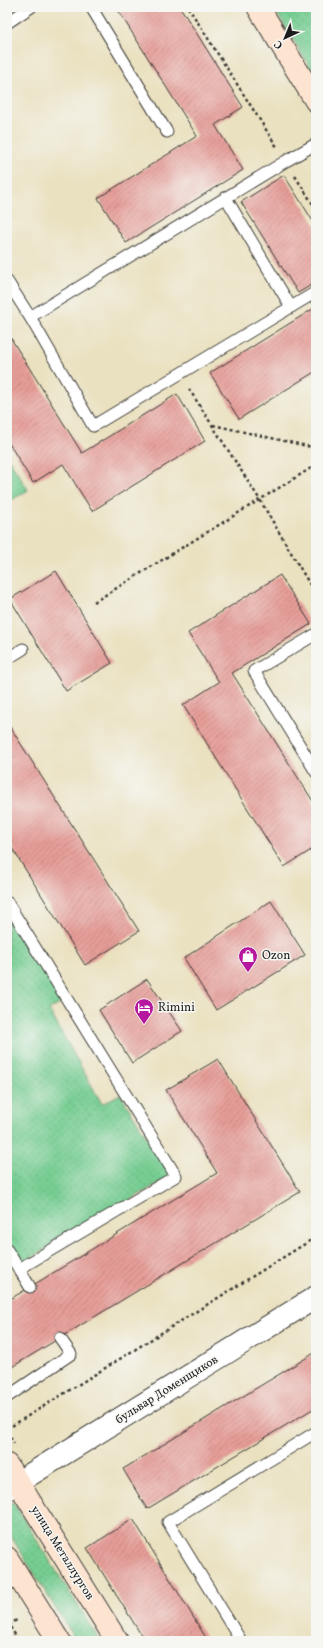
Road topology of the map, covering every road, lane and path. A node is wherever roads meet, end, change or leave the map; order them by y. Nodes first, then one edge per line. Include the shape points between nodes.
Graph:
1 (31, 7) edge
2 (91, 7) edge
3 (188, 7) edge
4 (258, 7) edge
5 (7, 23) edge
6 (316, 102) edge
7 (167, 132) dead end
8 (316, 144) edge
9 (286, 161) junction
10 (226, 198) junction
11 (316, 209) edge
12 (7, 281) edge
13 (316, 292) edge
14 (290, 307) junction
15 (30, 317) junction
16 (180, 374) junction
17 (212, 425) junction
18 (316, 448) edge
19 (316, 465) edge
20 (260, 500) junction
21 (316, 595) edge
22 (94, 602) dead end
23 (316, 634) edge
24 (23, 649) dead end
25 (7, 659) edge
26 (315, 769) edge
27 (7, 902) edge
28 (316, 1237) edge
29 (7, 1250) edge
30 (19, 1268) junction
31 (30, 1287) dead end
32 (316, 1297) edge
33 (60, 1338) dead end
34 (7, 1397) edge
35 (7, 1429) edge
36 (316, 1432) edge
37 (7, 1465) edge
38 (13, 1486) edge
39 (7, 1558) edge
40 (7, 1622) edge
41 (19, 1641) edge
42 (59, 1641) edge
43 (117, 1641) edge
44 (241, 1641) edge

1 - 5 lane
2 - 7 lane
3 - 9 path
4 - 6 street
8 - 9 lane
9 - 10 lane
9 - 11 path
10 - 14 lane
10 - 15 lane
12 - 15 lane
13 - 14 lane
14 - 16 lane
15 - 16 lane via 94,426
16 - 17 path
17 - 18 path
17 - 20 path
19 - 20 path
20 - 21 path
20 - 22 path
23 - 26 lane via 254,671
24 - 25 lane
27 - 30 lane via 176,1176
28 - 35 path
29 - 30 lane
30 - 31 lane
32 - 38 street, бульвар Доменщиков
33 - 34 lane via 71,1354
36 - 44 lane via 168,1522
37 - 38 street, улица Металлургов
38 - 43 street, улица Металлургов
39 - 42 street
40 - 41 path

